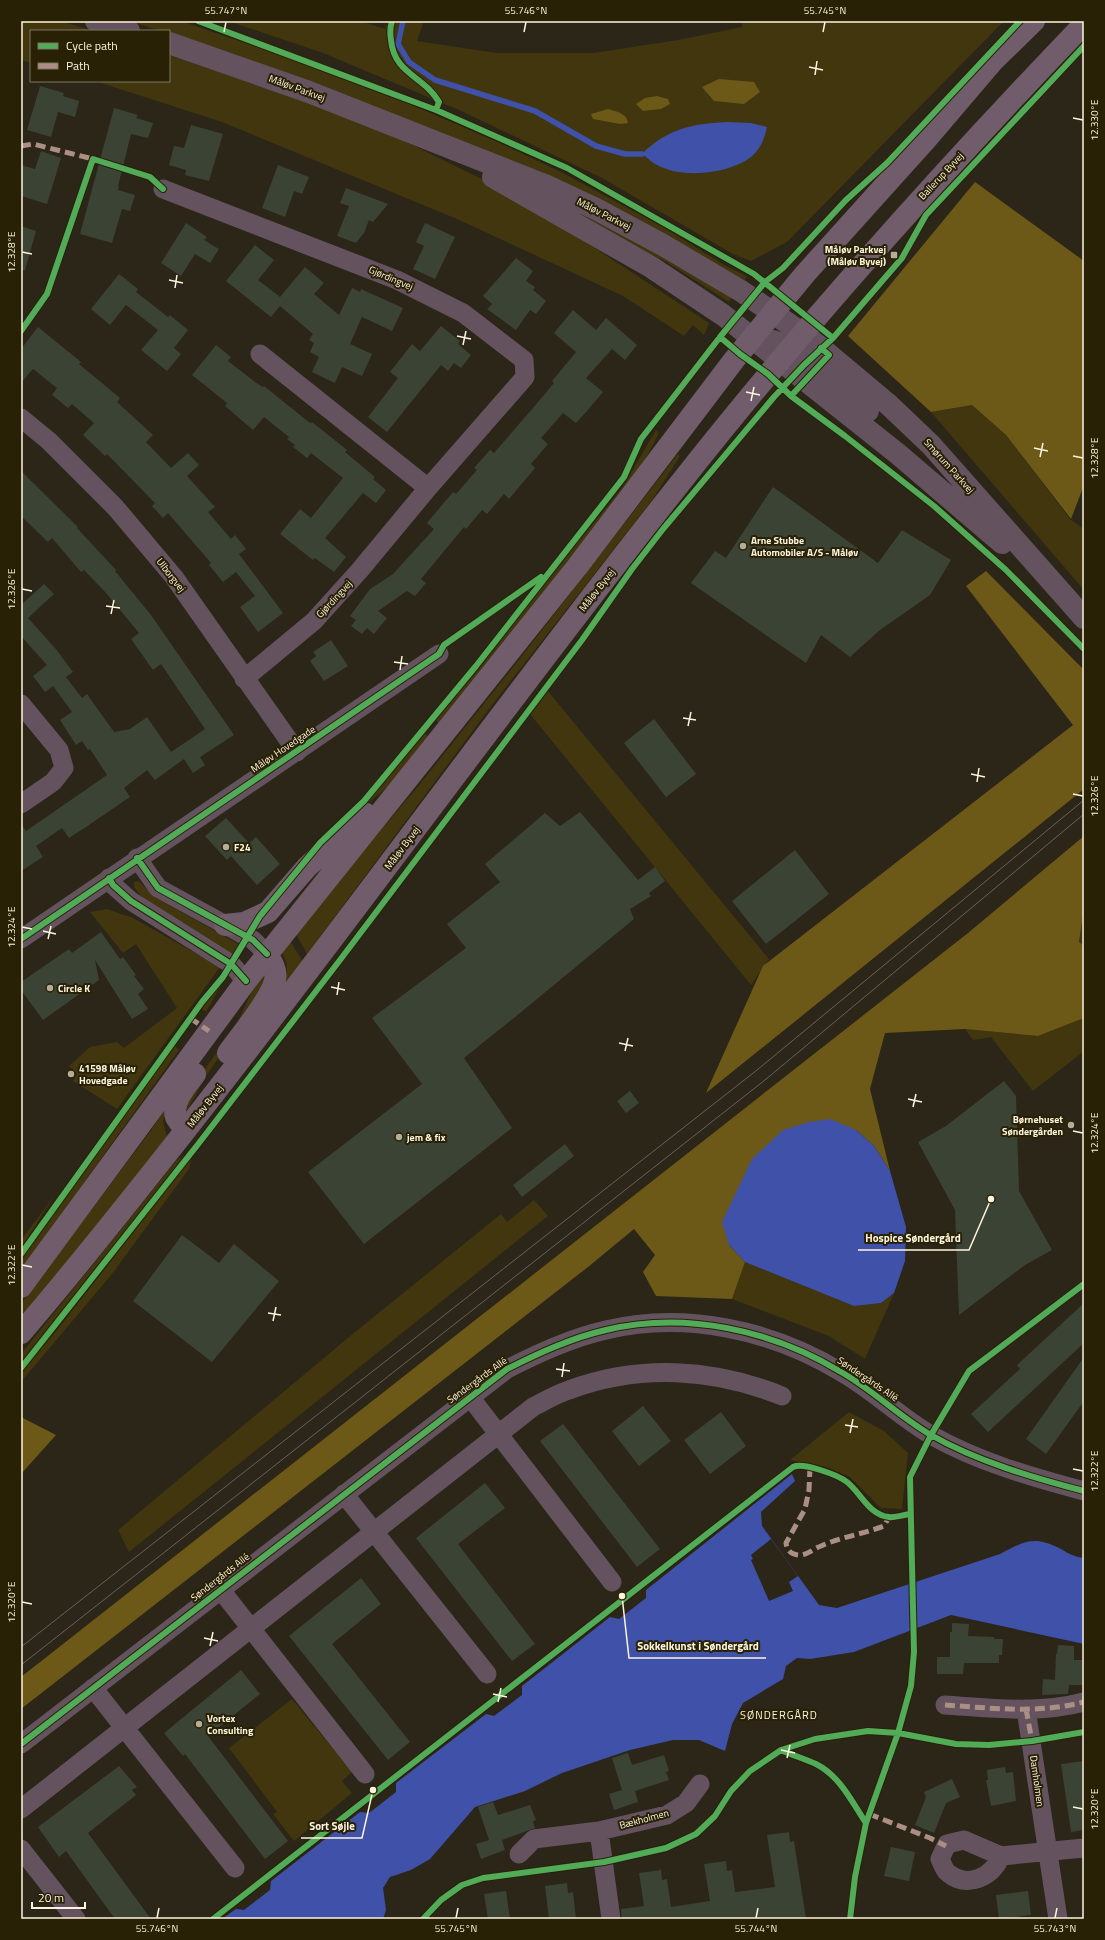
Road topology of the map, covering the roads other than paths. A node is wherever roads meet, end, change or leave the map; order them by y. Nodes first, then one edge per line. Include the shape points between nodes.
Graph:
1 (96, 21) edge
2 (1034, 21) edge
3 (1084, 24) edge
4 (126, 30) edge
5 (170, 43) edge
6 (424, 138) junction
7 (163, 189) dead end
8 (773, 313) junction
9 (752, 338) junction
10 (791, 347) junction
11 (260, 354) dead end
12 (21, 418) edge
13 (428, 488) junction
14 (1082, 616) edge
15 (439, 654) dead end
16 (244, 679) junction
17 (21, 704) edge
18 (297, 752) junction
19 (412, 773) junction
20 (21, 804) edge
21 (137, 858) junction
22 (109, 878) junction
23 (225, 925) junction
24 (21, 938) edge
25 (267, 954) junction
26 (246, 981) junction
27 (232, 1000) junction
28 (220, 1087) junction
29 (186, 1130) junction
30 (21, 1287) edge
31 (21, 1333) edge
32 (782, 1396) dead end
33 (470, 1397) junction
34 (498, 1434) junction
35 (1084, 1491) edge
36 (344, 1494) junction
37 (374, 1531) junction
38 (612, 1582) dead end
39 (220, 1590) junction
40 (251, 1628) junction
41 (486, 1674) dead end
42 (93, 1688) junction
43 (1084, 1702) edge
44 (945, 1705) dead end
45 (1026, 1709) junction
46 (125, 1727) junction
47 (21, 1744) edge
48 (365, 1774) dead end
49 (700, 1784) dead end
50 (21, 1810) edge
51 (600, 1831) junction
52 (1084, 1848) edge
53 (21, 1849) edge
54 (1048, 1853) junction
55 (518, 1854) dead end
56 (1000, 1856) dead end
57 (235, 1868) dead end
58 (76, 1919) edge
59 (611, 1919) edge
60 (1058, 1919) edge

1 - 4 street
2 - 8 main road via 992,62
3 - 10 main road, Ballerup Byvej via 888,234
5 - 6 street, Måløv Parkvej via 309,92
6 - 8 street, Måløv Parkvej via 547,186 596,209 670,249
6 - 9 street, Måløv Parkvej via 651,267 723,315
7 - 13 street, Gjørdingvej via 397,280 463,313 524,360 525,377
8 - 9 main road
8 - 10 street, Måløv Parkvej
9 - 10 street, Måløv Parkvej
9 - 19 main road via 577,567
10 - 14 street, Smørum Parkvej via 938,488
10 - 14 street, Smørum Parkvej via 889,405 931,445
10 - 28 main road, Måløv Byvej via 680,483 541,663
11 - 13 street
12 - 16 street, Ulborgvej via 49,441 120,513 174,577
13 - 16 street, Gjørdingvej via 314,621
15 - 18 street, Måløv Hovedgade
16 - 18 street, Ulborgvej
17 - 20 street via 59,750 64,768 53,782
18 - 21 street, Måløv Hovedgade
19 - 23 main road via 307,867 268,912 244,922
19 - 25 main road
21 - 22 street, Måløv Hovedgade
21 - 23 street via 158,888
22 - 24 street, Måløv Hovedgade
22 - 26 street via 113,885 132,901 231,964
23 - 25 street via 253,940
25 - 26 main road
25 - 28 main road via 275,967 275,980 270,994 225,1057
26 - 27 main road
27 - 29 main road via 221,1036 179,1097 176,1117
27 - 30 main road
28 - 29 main road, Måløv Byvej
29 - 31 main road, Måløv Byvej via 75,1270
32 - 34 street via 722,1377 681,1372 642,1372 604,1379 567,1390 533,1407
33 - 34 street, Søndergårds Allé
33 - 35 street, Søndergårds Allé via 514,1366 553,1346 606,1330 650,1323 703,1324 753,1334 794,1348 841,1372 931,1435 1036,1479
33 - 36 street, Søndergårds Allé
34 - 37 street
34 - 38 street, Søndergårds Allé
36 - 37 street
36 - 39 street, Søndergårds Allé
37 - 40 street
37 - 41 street
39 - 40 street, Søndergårds Allé
39 - 42 street, Søndergårds Allé
40 - 46 street
40 - 48 street, Søndergårds Allé
42 - 46 street
42 - 47 street, Søndergårds Allé
43 - 45 street via 1071,1706
44 - 45 street
45 - 54 street, Damholmen
46 - 50 street
46 - 57 street
49 - 51 street, Bækholmen via 686,1803 667,1815
51 - 55 street, Bækholmen via 534,1839
51 - 59 street
52 - 54 street
53 - 58 street
54 - 56 street
54 - 60 street, Damholmen

